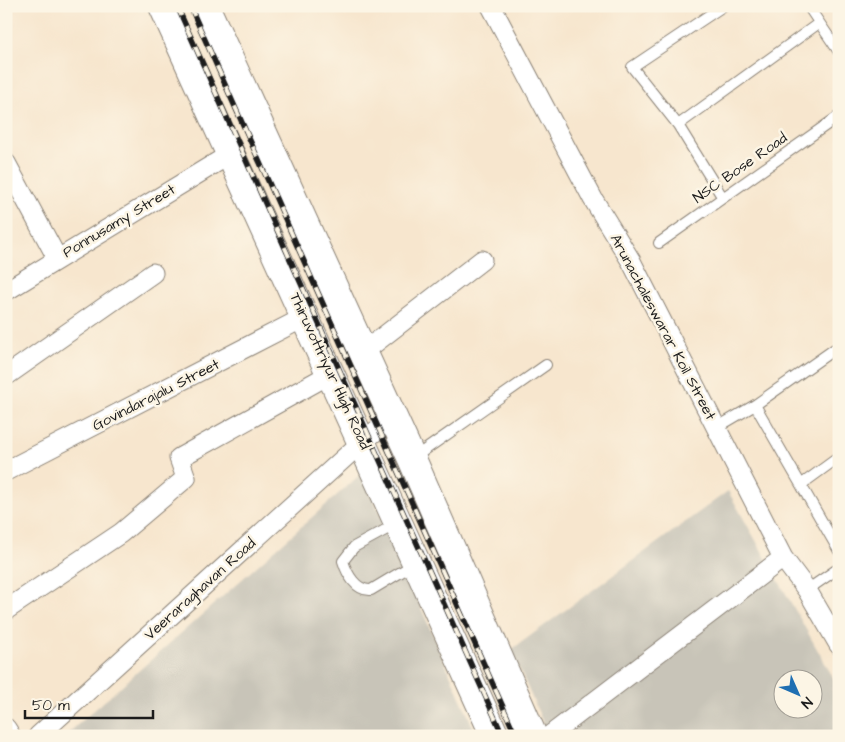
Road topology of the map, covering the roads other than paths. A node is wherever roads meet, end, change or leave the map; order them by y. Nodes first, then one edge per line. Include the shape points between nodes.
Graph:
1 (163, 6) edge
2 (205, 6) edge
3 (491, 6) edge
4 (723, 6) edge
5 (808, 6) edge
6 (819, 23) junction
7 (839, 52) edge
8 (839, 116) edge
9 (678, 125) junction
10 (232, 154) junction
11 (6, 163) edge
12 (723, 198) junction
13 (659, 243) dead end
14 (56, 258) junction
15 (482, 260) dead end
16 (153, 273) dead end
17 (6, 291) edge
18 (305, 317) junction
19 (839, 346) edge
20 (362, 353) junction
21 (546, 364) dead end
22 (330, 374) junction
23 (6, 376) edge
24 (755, 405) junction
25 (392, 418) junction
26 (716, 428) junction
27 (362, 442) junction
28 (839, 457) edge
29 (412, 459) junction
30 (6, 471) edge
31 (802, 484) junction
32 (399, 522) junction
33 (839, 551) edge
34 (783, 558) junction
35 (417, 563) junction
36 (839, 568) edge
37 (807, 590) junction
38 (6, 610) edge
39 (839, 645) edge
40 (6, 728) edge
41 (11, 736) edge
42 (38, 736) edge
43 (495, 736) edge
44 (533, 736) edge
45 (549, 736) edge

1 - 10 main road, Thiruvottriyur High Road
2 - 20 main road
3 - 26 street, Arunachaleswarar Koil Street via 631,261
4 - 9 lane via 632,67
5 - 6 lane
6 - 7 lane
6 - 9 lane
8 - 12 lane, NSC Bose Road
9 - 12 lane
10 - 14 street, Ponnusamy Street
10 - 18 main road, Thiruvottriyur High Road
11 - 14 street
12 - 13 lane, NSC Bose Road
14 - 17 street, Ponnusamy Street
15 - 20 street
16 - 23 street
18 - 22 main road, Thiruvottriyur High Road
18 - 30 street, Govindarajalu Street
19 - 24 lane
20 - 25 main road
21 - 29 lane
22 - 27 main road, Thiruvottriyur High Road
22 - 38 street via 179,458 186,478 121,533
24 - 26 lane
24 - 31 lane
25 - 27 street, Veeraraghavan Road
25 - 29 main road
26 - 34 street, Arunachaleswarar Koil Street
27 - 32 main road, Thiruvottriyur High Road
27 - 42 street, Veeraraghavan Road
28 - 31 lane
29 - 44 main road
31 - 33 lane
32 - 35 main road, Thiruvottriyur High Road
32 - 35 lane via 354,547 343,560 345,569 364,591
34 - 37 street, Arunachaleswarar Koil Street
34 - 45 street
35 - 43 main road, Thiruvottriyur High Road
36 - 37 lane
37 - 39 street, Arunachaleswarar Koil Street
40 - 41 street

